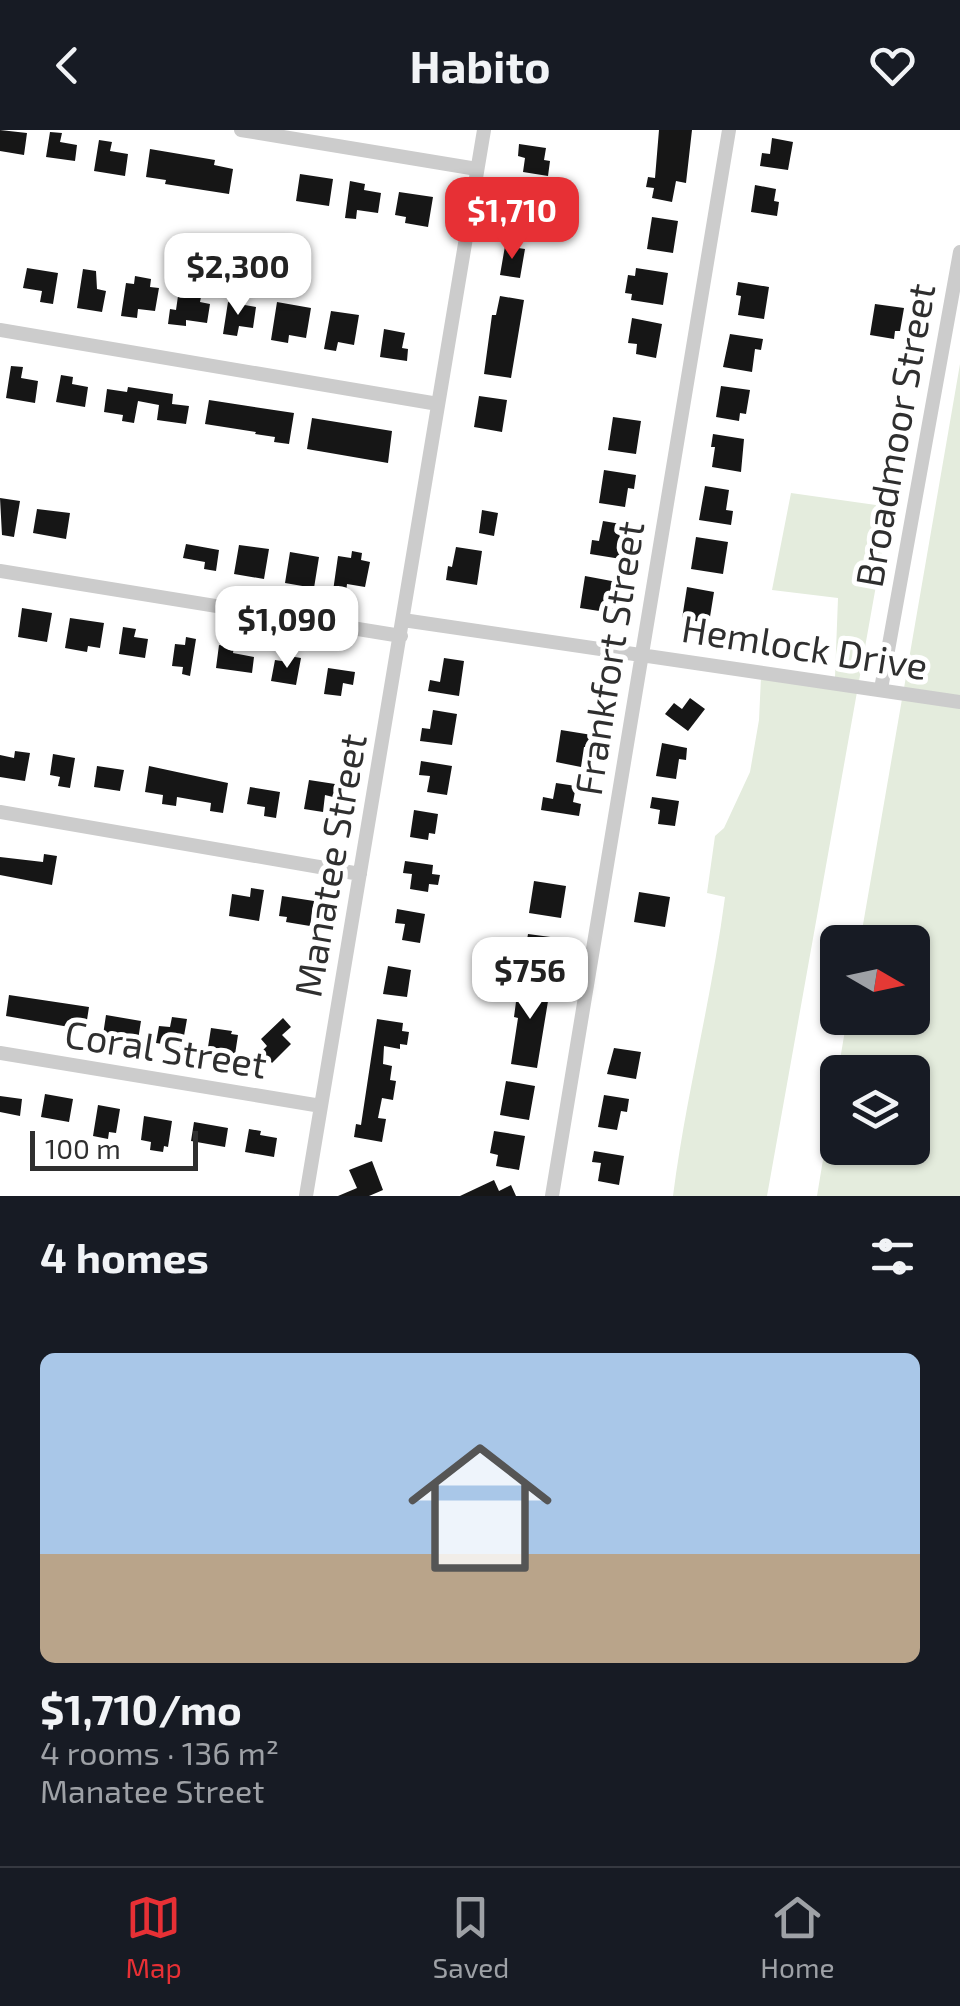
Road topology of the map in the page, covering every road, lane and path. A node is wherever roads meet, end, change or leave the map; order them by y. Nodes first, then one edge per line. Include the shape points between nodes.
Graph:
1 (241, 130) edge
2 (484, 130) edge
3 (729, 130) edge
4 (477, 169) junction
5 (960, 252) edge
6 (0, 330) edge
7 (438, 404) junction
8 (0, 571) edge
9 (403, 620) junction
10 (400, 636) junction
11 (641, 654) junction
12 (881, 690) junction
13 (960, 702) edge
14 (0, 812) edge
15 (360, 874) junction
16 (0, 1053) edge
17 (322, 1106) junction
18 (306, 1196) edge
19 (552, 1196) edge

1 - 4 street
2 - 4 street, Manatee Street
3 - 11 street, Frankfort Street
4 - 7 street, Manatee Street
5 - 12 street, Broadmoor Street
6 - 7 street
7 - 9 street, Manatee Street
8 - 10 street
9 - 10 street, Manatee Street
9 - 11 street, Hemlock Drive
10 - 15 street, Manatee Street
11 - 12 street, Hemlock Drive
11 - 19 street, Frankfort Street
12 - 13 street, Hemlock Drive
14 - 15 street
15 - 17 street, Manatee Street
16 - 17 street, Coral Street
17 - 18 street, Manatee Street

